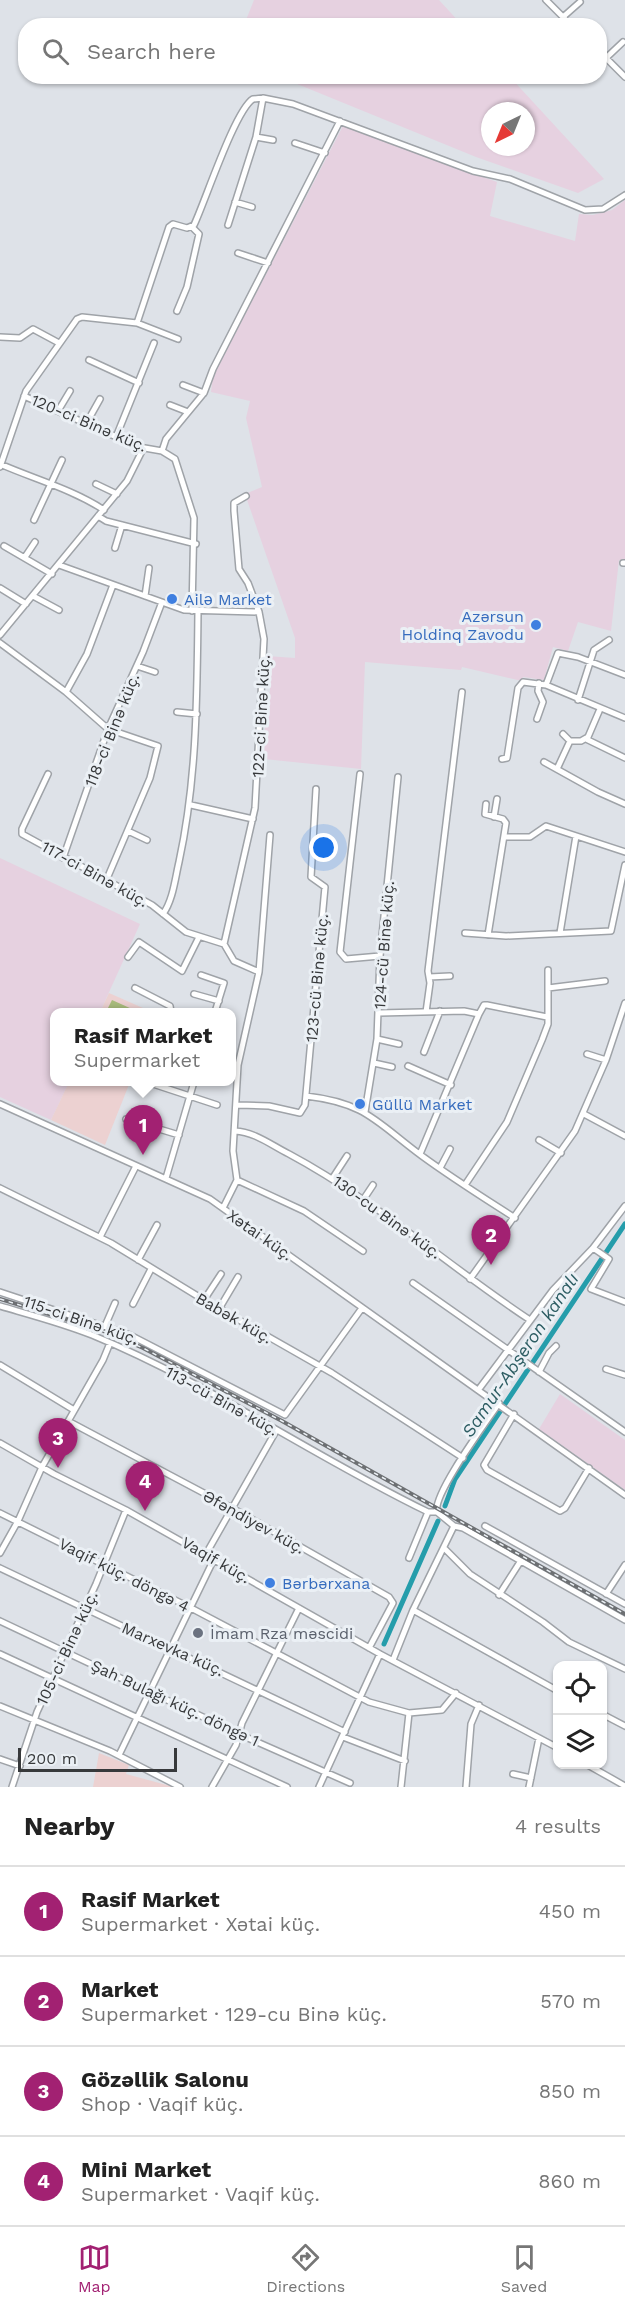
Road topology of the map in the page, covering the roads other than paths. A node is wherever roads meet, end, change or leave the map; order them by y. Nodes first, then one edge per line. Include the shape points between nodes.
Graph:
1 (546, 0) edge
2 (580, 2) dead end
3 (563, 17) joint
4 (623, 42) dead end
5 (607, 57) edge
6 (607, 59) edge
7 (625, 77) edge
8 (263, 98) junction
9 (340, 122) junction
10 (256, 137) junction
11 (273, 140) dead end
12 (295, 143) dead end
13 (325, 153) junction
14 (625, 195) edge
15 (235, 202) junction
16 (252, 207) dead end
17 (228, 225) dead end
18 (192, 227) junction
19 (238, 253) dead end
20 (268, 263) junction
21 (177, 311) dead end
22 (137, 323) junction
23 (0, 338) edge
24 (178, 339) dead end
25 (59, 343) junction
26 (154, 343) dead end
27 (88, 360) dead end
28 (139, 383) junction
29 (183, 385) dead end
30 (70, 391) dead end
31 (204, 393) junction
32 (24, 396) junction
33 (100, 399) dead end
34 (170, 405) dead end
35 (58, 411) junction
36 (188, 412) junction
37 (86, 424) junction
38 (116, 437) junction
39 (143, 448) junction
40 (162, 451) junction
41 (62, 460) dead end
42 (0, 465) edge
43 (96, 484) dead end
44 (51, 485) junction
45 (117, 494) junction
46 (246, 496) dead end
47 (104, 510) junction
48 (98, 516) junction
49 (34, 520) dead end
50 (122, 525) junction
51 (35, 542) dead end
52 (196, 544) junction
53 (4, 546) dead end
54 (115, 548) dead end
55 (25, 557) junction
56 (59, 565) junction
57 (149, 568) dead end
58 (52, 574) junction
59 (113, 585) junction
60 (0, 588) edge
61 (33, 596) junction
62 (145, 596) junction
63 (162, 602) junction
64 (26, 604) junction
65 (59, 610) dead end
66 (195, 611) junction
67 (259, 612) junction
68 (0, 635) edge
69 (609, 640) dead end
70 (0, 643) edge
71 (590, 663) junction
72 (137, 666) junction
73 (155, 672) dead end
74 (625, 675) edge
75 (539, 683) junction
76 (546, 685) junction
77 (462, 692) dead end
78 (66, 693) junction
79 (578, 700) junction
80 (600, 709) junction
81 (177, 712) dead end
82 (197, 714) junction
83 (625, 718) edge
84 (537, 719) dead end
85 (108, 729) junction
86 (563, 734) dead end
87 (586, 739) junction
88 (570, 741) junction
89 (625, 758) edge
90 (502, 759) dead end
91 (544, 762) dead end
92 (557, 769) junction
93 (48, 774) dead end
94 (360, 774) dead end
95 (398, 777) dead end
96 (316, 789) dead end
97 (497, 799) dead end
98 (486, 804) dead end
99 (625, 804) edge
100 (191, 805) junction
101 (494, 817) junction
102 (253, 819) junction
103 (128, 831) junction
104 (270, 835) dead end
105 (576, 836) junction
106 (504, 837) junction
107 (147, 840) dead end
108 (625, 852) edge
109 (63, 858) junction
110 (625, 865) edge
111 (106, 881) junction
112 (616, 912) junction
113 (625, 913) edge
114 (163, 914) junction
115 (465, 933) dead end
116 (560, 933) junction
117 (488, 935) junction
118 (199, 937) junction
119 (224, 944) junction
120 (380, 956) junction
121 (128, 957) dead end
122 (548, 970) dead end
123 (259, 972) junction
124 (201, 975) dead end
125 (450, 976) dead end
126 (429, 977) junction
127 (605, 981) dead end
128 (135, 988) dead end
129 (548, 988) junction
130 (194, 994) dead end
131 (219, 1001) junction
132 (625, 1003) edge
133 (170, 1008) edge
134 (216, 1008) edge
135 (440, 1011) junction
136 (426, 1012) junction
137 (379, 1013) junction
138 (479, 1014) junction
139 (547, 1017) junction
140 (376, 1039) junction
141 (399, 1044) dead end
142 (424, 1052) dead end
143 (587, 1054) dead end
144 (606, 1060) junction
145 (374, 1064) junction
146 (408, 1066) dead end
147 (392, 1067) dead end
148 (451, 1085) junction
149 (158, 1086) edge
150 (193, 1086) edge
151 (306, 1096) junction
152 (190, 1097) junction
153 (0, 1104) edge
154 (217, 1105) dead end
155 (238, 1105) junction
156 (365, 1112) junction
157 (584, 1114) junction
158 (126, 1119) dead end
159 (235, 1131) junction
160 (179, 1135) junction
161 (625, 1136) edge
162 (539, 1140) dead end
163 (450, 1149) dead end
164 (561, 1153) junction
165 (420, 1154) junction
166 (347, 1156) dead end
167 (136, 1166) junction
168 (440, 1168) junction
169 (166, 1178) junction
170 (332, 1179) junction
171 (237, 1180) junction
172 (373, 1185) dead end
173 (465, 1185) junction
174 (0, 1188) edge
175 (363, 1200) junction
176 (625, 1206) edge
177 (223, 1208) junction
178 (514, 1218) junction
179 (158, 1225) dead end
180 (100, 1237) junction
181 (593, 1248) junction
182 (363, 1251) dead end
183 (138, 1260) junction
184 (151, 1269) junction
185 (221, 1274) dead end
186 (238, 1277) dead end
187 (470, 1279) junction
188 (413, 1283) dead end
189 (0, 1292) edge
190 (204, 1300) junction
191 (625, 1302) edge
192 (115, 1303) dead end
193 (133, 1304) dead end
194 (0, 1306) edge
195 (362, 1308) junction
196 (219, 1309) junction
197 (530, 1320) junction
198 (105, 1326) junction
199 (110, 1343) junction
200 (556, 1346) dead end
201 (508, 1351) junction
202 (0, 1365) edge
203 (318, 1365) junction
204 (606, 1369) dead end
205 (537, 1370) junction
206 (625, 1375) edge
207 (479, 1389) junction
208 (499, 1403) junction
209 (74, 1410) junction
210 (514, 1414) junction
211 (68, 1421) junction
212 (276, 1431) junction
213 (625, 1432) edge
214 (1, 1446) edge
215 (463, 1458) junction
216 (42, 1467) junction
217 (589, 1468) junction
218 (625, 1495) edge
219 (232, 1508) junction
220 (126, 1510) junction
221 (428, 1512) junction
222 (437, 1512) junction
223 (0, 1513) edge
224 (18, 1521) junction
225 (454, 1526) junction
226 (485, 1526) dead end
227 (445, 1549) junction
228 (0, 1553) edge
229 (206, 1554) junction
230 (409, 1558) dead end
231 (214, 1559) junction
232 (520, 1562) junction
233 (104, 1565) junction
234 (625, 1565) edge
235 (0, 1568) edge
236 (606, 1594) junction
237 (499, 1595) junction
238 (625, 1604) edge
239 (191, 1608) junction
240 (299, 1608) junction
241 (85, 1609) junction
242 (413, 1610) junction
243 (625, 1620) edge
244 (0, 1621) edge
245 (171, 1647) junction
246 (369, 1648) junction
247 (64, 1651) junction
248 (276, 1653) junction
249 (0, 1654) edge
250 (380, 1654) junction
251 (393, 1660) junction
252 (625, 1669) edge
253 (52, 1678) junction
254 (553, 1688) edge
255 (259, 1689) junction
256 (150, 1692) junction
257 (456, 1693) junction
258 (360, 1697) junction
259 (479, 1705) junction
260 (0, 1706) edge
261 (409, 1713) junction
262 (605, 1715) edge
263 (138, 1718) junction
264 (34, 1721) junction
265 (625, 1726) edge
266 (239, 1734) junction
267 (344, 1734) junction
268 (539, 1738) junction
269 (553, 1746) edge
270 (119, 1755) junction
271 (0, 1759) edge
272 (229, 1759) junction
273 (405, 1761) junction
274 (20, 1766) junction
275 (595, 1769) edge
276 (326, 1773) junction
277 (513, 1774) dead end
278 (531, 1778) junction
279 (351, 1783) dead end
280 (625, 1786) edge
281 (12, 1787) edge
282 (180, 1787) edge
283 (212, 1787) edge
284 (287, 1787) edge
285 (319, 1787) edge
286 (401, 1787) edge
287 (466, 1787) edge
288 (530, 1787) edge

1 - 3 street
2 - 3 street
4 - 5 street
6 - 7 street
8 - 9 street via 293,104
8 - 10 street
8 - 18 street via 253,99 247,105
9 - 13 street
9 - 14 street via 473,171 510,179 585,210 603,209
10 - 11 street
10 - 15 street
12 - 13 street
13 - 20 street
15 - 16 street
15 - 17 street
18 - 21 street via 199,234 198,247
18 - 22 street via 169,227
19 - 20 street
20 - 31 street
22 - 24 street
22 - 25 street via 80,317
23 - 25 street via 20,338 33,329
25 - 32 street
26 - 28 street
27 - 28 street
28 - 38 street
29 - 31 street
30 - 35 street
31 - 36 street
32 - 35 street, 120-ci Binə küç.
32 - 42 street
33 - 37 street
34 - 36 street
35 - 37 street, 120-ci Binə küç.
36 - 40 street via 166,439
37 - 38 street, 120-ci Binə küç.
38 - 39 street, 120-ci Binə küç.
39 - 40 street, 120-ci Binə küç.
39 - 45 street via 131,476
40 - 52 street, 120-ci Binə küç. via 177,463 193,510
41 - 44 street
42 - 44 street
43 - 45 street
44 - 47 street
44 - 49 street
45 - 47 street
46 - 67 street, 122-ci Binə küç. via 234,506 238,564
47 - 48 street
48 - 50 street
48 - 56 street
50 - 52 street
50 - 54 street
51 - 55 street
52 - 66 street, 120-ci Binə küç.
53 - 55 street
55 - 58 street
56 - 58 street
56 - 59 street
57 - 62 street
58 - 61 street
59 - 62 street
59 - 78 street via 87,654
60 - 64 street
61 - 64 street
61 - 65 street
62 - 63 street
63 - 66 street
63 - 72 street, 118-ci Binə küç.
64 - 68 street
66 - 67 street
66 - 82 street, 120-ci Binə küç.
67 - 102 street, 122-ci Binə küç. via 264,649
69 - 71 street via 596,646
70 - 78 street
71 - 74 street
71 - 76 street via 558,653
71 - 79 street
72 - 73 street
72 - 85 street, 118-ci Binə küç.
75 - 76 street
75 - 84 street via 543,702
75 - 90 street via 523,682 518,688 508,756
76 - 79 street
77 - 126 street
78 - 85 street
79 - 80 street
80 - 83 street
80 - 87 street
81 - 82 street
82 - 100 street, 120-ci Binə küç.
85 - 103 street via 158,746 154,767
85 - 109 street, 118-ci Binə küç.
86 - 88 street
87 - 88 street
87 - 89 street
88 - 92 street
91 - 92 street
92 - 99 street
93 - 109 street, 117-ci Binə küç. via 21,831
94 - 120 street via 340,952 346,959
95 - 120 street, 124-cü Binə küç.
96 - 151 street, 123-cü Binə küç. via 311,877 325,887
97 - 101 street
98 - 101 street via 485,814
100 - 102 street
100 - 114 street, 120-ci Binə küç. via 173,889
101 - 106 street via 505,821
102 - 119 street, 122-ci Binə küç.
103 - 107 street
103 - 111 street
104 - 123 street
105 - 106 street via 543,826 530,837
105 - 108 street
105 - 116 street
106 - 117 street
109 - 111 street, 117-ci Binə küç.
110 - 112 street
111 - 114 street, 117-ci Binə küç.
112 - 113 street
112 - 116 street via 610,931
114 - 118 street, 117-ci Binə küç.
115 - 117 street
116 - 117 street
118 - 119 street, 117-ci Binə küç.
118 - 121 street via 182,971 139,942
119 - 123 street via 234,961
120 - 137 street, 124-cü Binə küç.
122 - 129 street
123 - 155 street via 238,1065
124 - 131 street via 224,983
125 - 126 street
126 - 136 street
127 - 129 street
128 - 133 street
129 - 139 street
130 - 131 street
131 - 134 street
132 - 144 street
135 - 136 street
135 - 138 street
135 - 142 street
136 - 137 street
137 - 140 street, 124-cü Binə küç.
138 - 139 street via 487,1005
138 - 148 street
139 - 173 street via 548,1024 512,1111
140 - 141 street
140 - 145 street, 124-cü Binə küç.
143 - 144 street
144 - 157 street
145 - 147 street
145 - 156 street, 124-cü Binə küç.
146 - 148 street
148 - 165 street
149 - 152 street
150 - 152 street
151 - 155 street via 300,1113
151 - 156 street via 333,1100
152 - 154 street
152 - 160 street
153 - 167 street, Xətai küç.
155 - 159 street
156 - 165 street
157 - 161 street
157 - 164 street
158 - 160 street
159 - 170 street, 130-cu Binə küç. via 257,1136
159 - 171 street
160 - 169 street
162 - 164 street
163 - 168 street
164 - 178 street
165 - 168 street
166 - 170 street
167 - 169 street, Xətai küç.
167 - 180 street
168 - 173 street
169 - 177 street, Xətai küç.
170 - 175 street, 130-cu Binə küç.
171 - 177 street
171 - 182 street via 304,1211
172 - 175 street
173 - 178 street
174 - 180 street, Babək küç.
175 - 187 street, 130-cu Binə küç.
176 - 181 street
177 - 195 street, Xətai küç.
178 - 187 street
179 - 183 street
180 - 183 street, Babək küç.
181 - 191 street via 608,1257 608,1261 591,1288
181 - 197 street
183 - 184 street, Babək küç.
184 - 190 street, Babək küç.
184 - 193 street
185 - 190 street
186 - 196 street
187 - 197 street, 130-cu Binə küç.
188 - 201 street
189 - 198 street, 115-ci Binə küç.
190 - 196 street, Babək küç.
192 - 198 street
194 - 199 street, 113-cü Binə küç.
195 - 203 street
195 - 207 street, Xətai küç.
196 - 203 street, Babək küç.
197 - 201 street
198 - 203 street, 115-ci Binə küç. via 136,1338 282,1414 288,1413
199 - 209 street
199 - 212 street, 113-cü Binə küç.
200 - 205 street
201 - 205 street
201 - 207 street
202 - 209 street
203 - 215 street, Babək küç.
204 - 206 street
205 - 213 street
207 - 208 street, Xətai küç.
208 - 210 street, Xətai küç.
208 - 215 street
209 - 211 street
210 - 217 street
210 - 217 street via 484,1465 487,1470 560,1510
211 - 216 street
211 - 219 street, Əfəndiyev küç.
212 - 219 street
212 - 221 street, 113-cü Binə küç.
214 - 216 street, Vaqif küç.
215 - 222 street via 435,1507
216 - 220 street, Vaqif küç.
216 - 224 street
217 - 218 street
219 - 229 street
219 - 246 street, Əfəndiyev küç. via 392,1600
220 - 229 street, Vaqif küç.
220 - 233 street, 105-ci Binə küç.
221 - 222 street, 113-cü Binə küç.
221 - 230 street
222 - 225 street
223 - 224 street, Vaqif küç. döngə 4
224 - 228 street
224 - 233 street, Vaqif küç. döngə 4
225 - 227 street
225 - 232 street
226 - 236 street
227 - 237 street via 464,1570
227 - 242 street
229 - 231 street, Vaqif küç.
231 - 239 street
231 - 240 street, Vaqif küç.
232 - 237 street
232 - 243 street
233 - 239 street, Vaqif küç. döngə 4
233 - 241 street, 105-ci Binə küç.
234 - 236 street
235 - 241 street, Marxevka küç.
236 - 238 street
237 - 252 street via 569,1642
239 - 245 street
239 - 248 street, Vaqif küç. döngə 4
240 - 246 street, Vaqif küç.
240 - 248 street
241 - 245 street, Marxevka küç.
241 - 247 street, 105-ci Binə küç.
242 - 251 street
242 - 254 street
244 - 247 street, Şah Bulağı küç. döngə 1
245 - 255 street, Marxevka küç.
245 - 256 street
246 - 250 street, Vaqif küç.
247 - 253 street, 105-ci Binə küç.
247 - 256 street, Şah Bulağı küç. döngə 1
248 - 255 street
248 - 258 street, Vaqif küç. döngə 4
249 - 253 street
250 - 251 street, Vaqif küç.
250 - 258 street
251 - 257 street, Vaqif küç.
253 - 263 street
253 - 264 street, 105-ci Binə küç.
255 - 266 street
255 - 267 street, Marxevka küç.
256 - 263 street
256 - 266 street, Şah Bulağı küç. döngə 1
257 - 259 street, Vaqif küç.
257 - 261 street via 442,1710
258 - 261 street, Vaqif küç. döngə 4
258 - 267 street
259 - 268 street, Vaqif küç.
259 - 287 street via 471,1724
260 - 264 street
261 - 273 street
262 - 265 street
263 - 270 street
263 - 272 street
264 - 270 street
264 - 274 street, 105-ci Binə küç.
266 - 272 street
266 - 276 street, Şah Bulağı küç. döngə 1
267 - 273 street, Marxevka küç.
267 - 276 street
268 - 269 street, Vaqif küç.
268 - 278 street
270 - 282 street
271 - 274 street
272 - 283 street
272 - 284 street
273 - 286 street
274 - 281 street, 105-ci Binə küç.
275 - 280 street
276 - 279 street, Şah Bulağı küç. döngə 1
276 - 285 street
277 - 278 street
278 - 288 street

